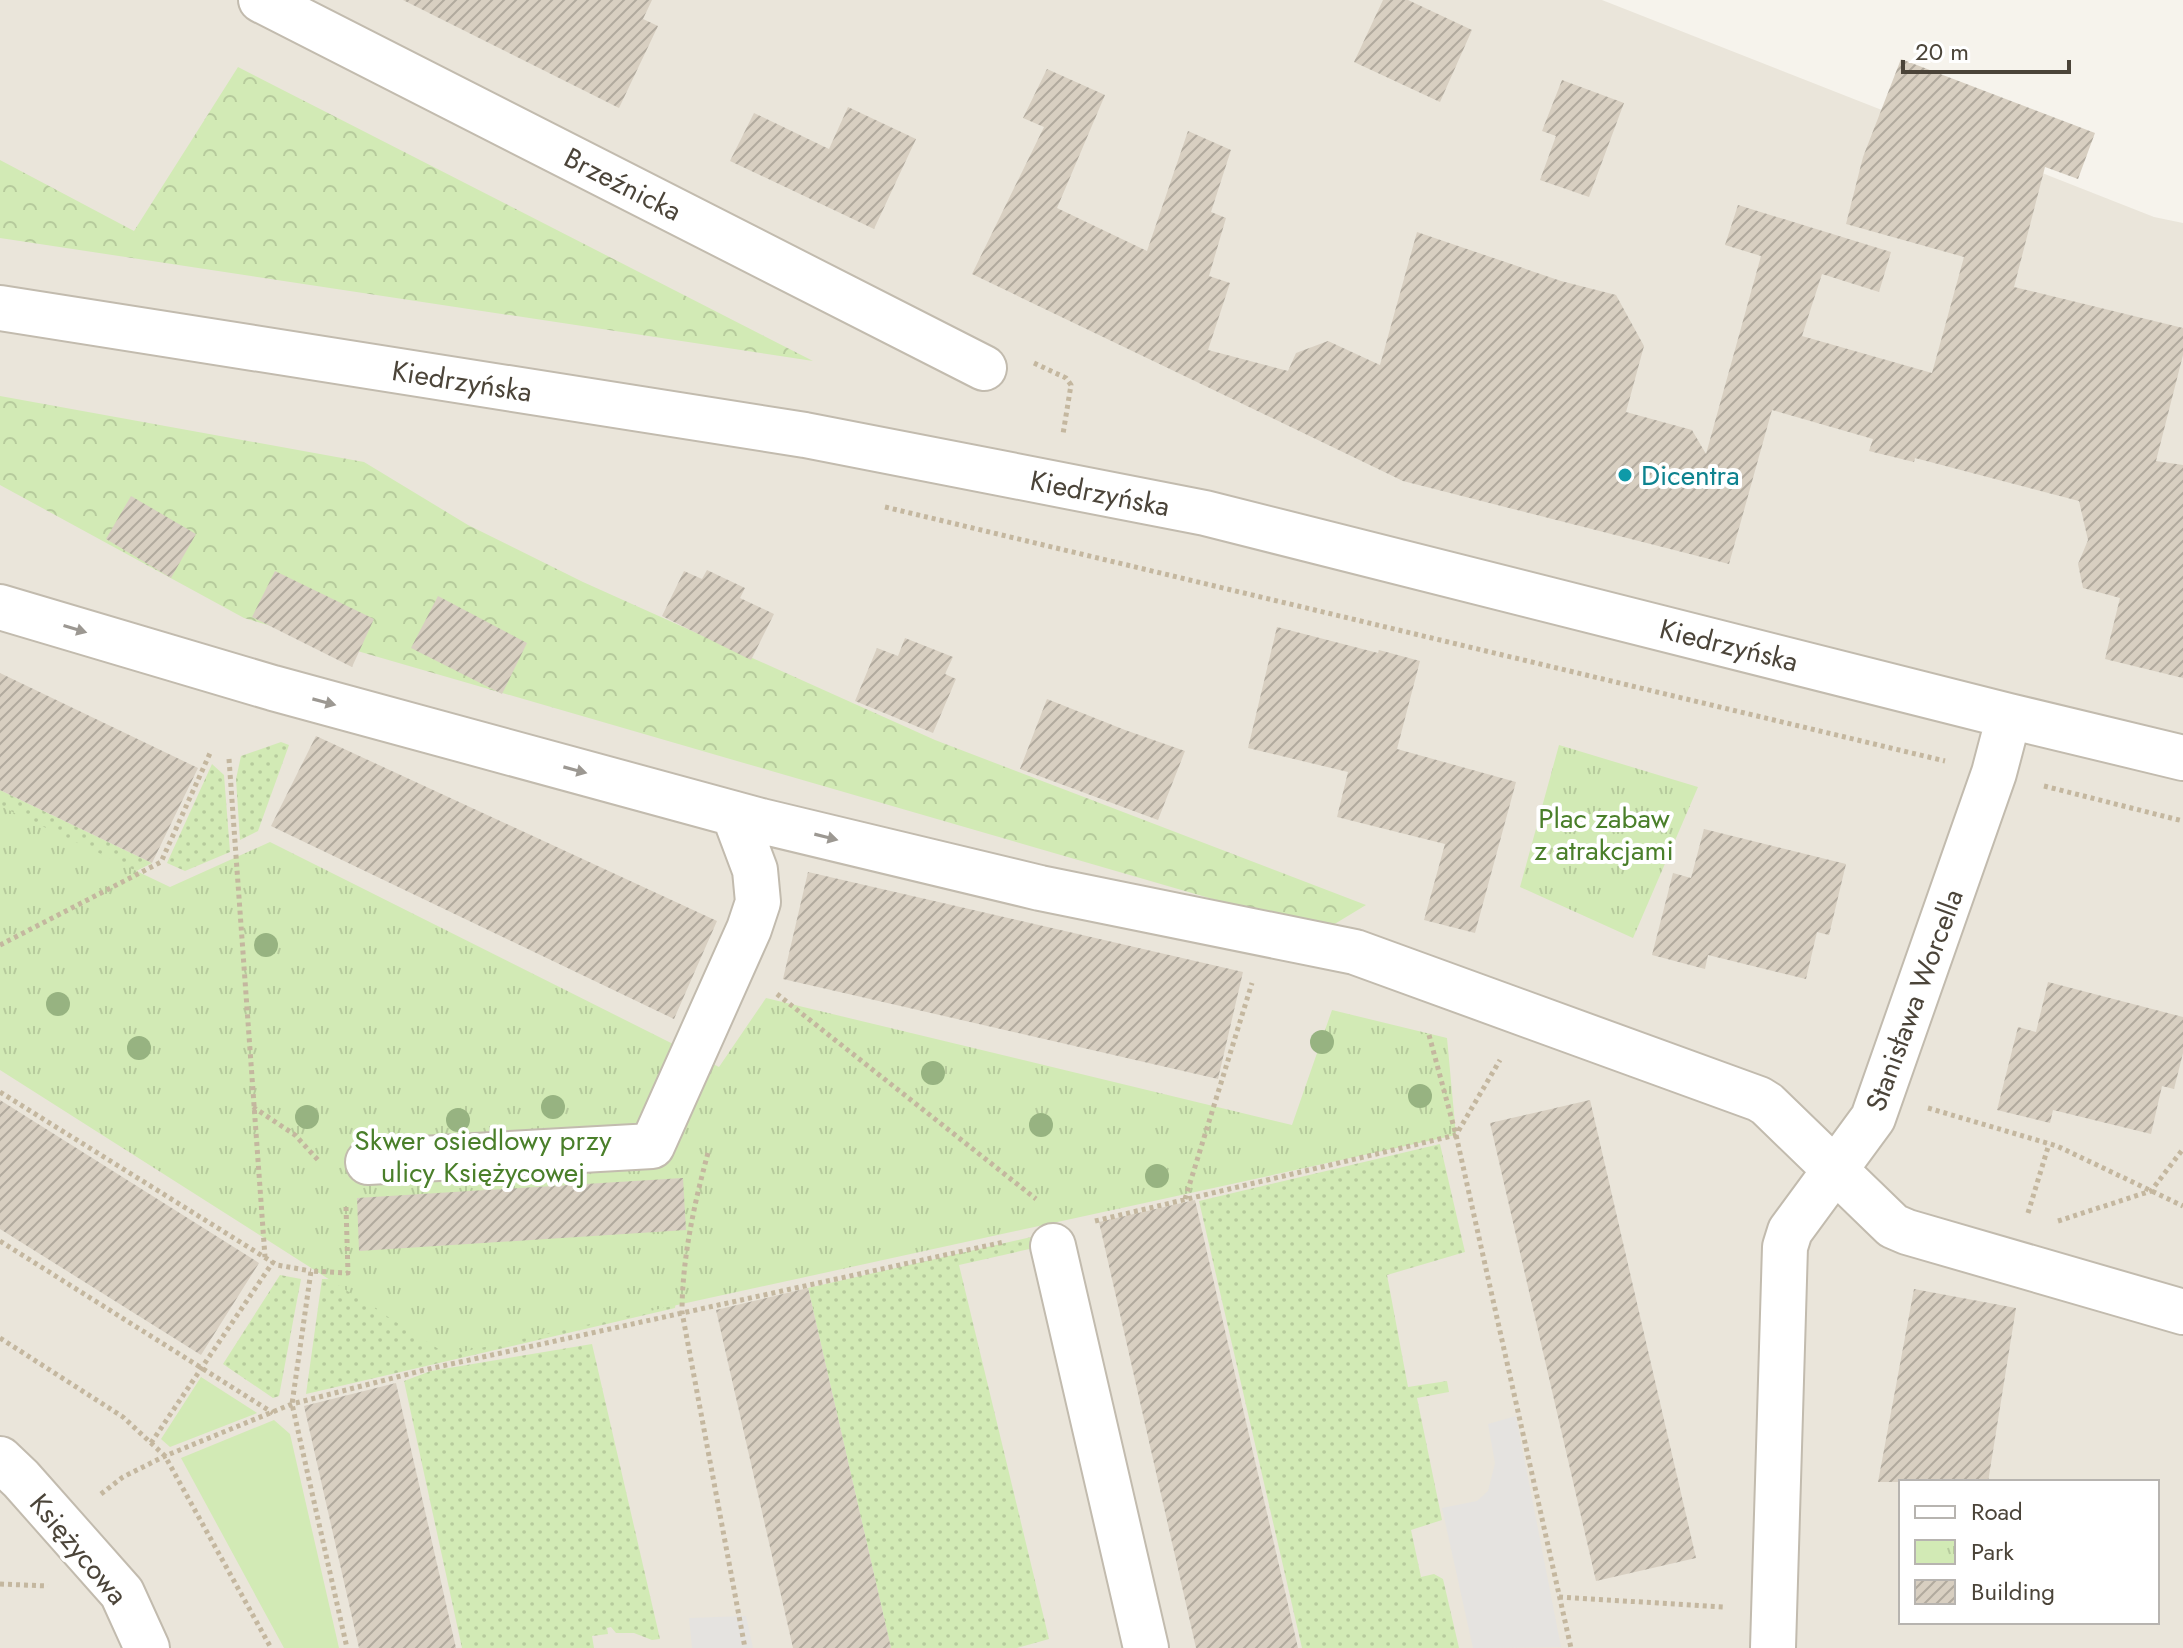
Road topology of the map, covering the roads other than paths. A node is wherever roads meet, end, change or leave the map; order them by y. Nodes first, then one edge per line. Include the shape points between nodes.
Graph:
1 (261, 0) edge
2 (0, 308) edge
3 (975, 364) road end
4 (0, 607) edge
5 (2009, 716) junction
6 (2183, 758) edge
7 (734, 814) junction
8 (368, 1162) dead end
9 (1835, 1170) junction
10 (1062, 1226) road end
11 (2183, 1312) edge
12 (0, 1459) edge
13 (147, 1648) edge
14 (1146, 1648) edge
15 (1773, 1648) edge

1 - 3 street, Brzeźnicka
2 - 5 street, Kiedrzyńska via 805,435 1205,513
4 -> 7 street
5 - 6 street, Kiedrzyńska
5 - 9 street, Stanisława Worcella via 1994,773 1873,1118
7 - 8 street via 755,870 758,902 652,1146
7 -> 9 street via 1040,888 1355,952 1759,1099
9 - 11 street via 1893,1226 1907,1232
9 - 15 street, Stanisława Worcella via 1790,1231 1785,1247
10 - 14 street
12 - 13 street, Księżycowa via 122,1593

